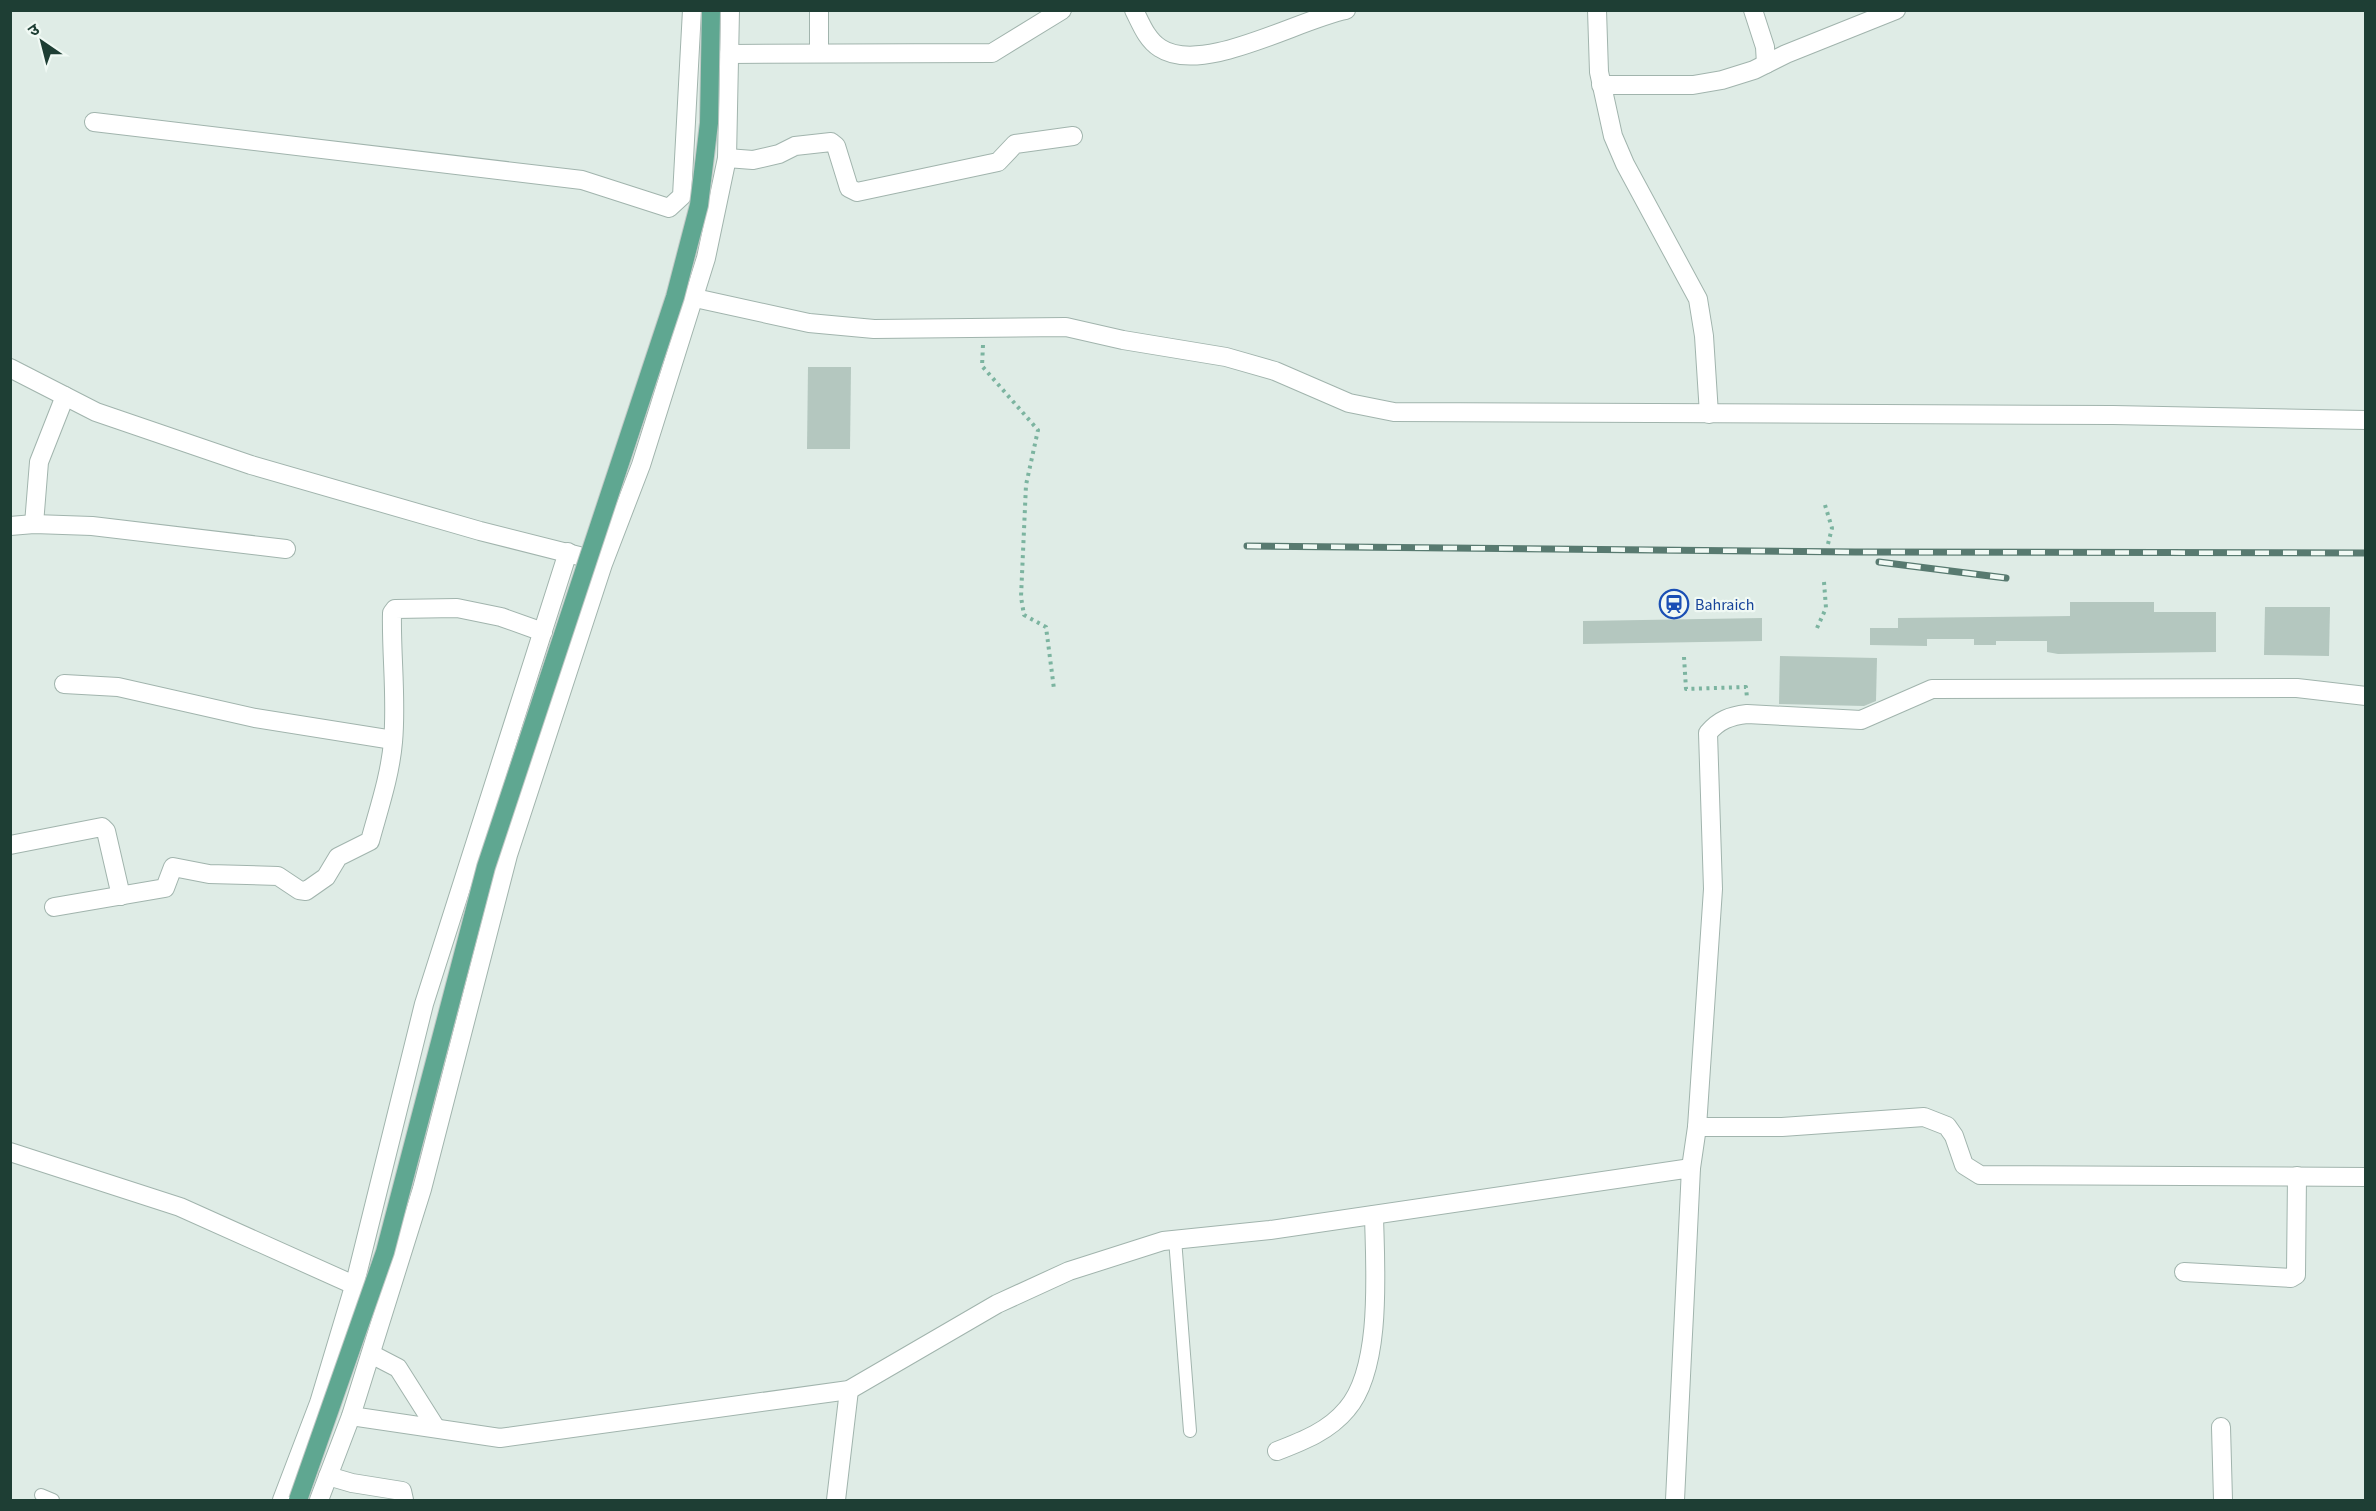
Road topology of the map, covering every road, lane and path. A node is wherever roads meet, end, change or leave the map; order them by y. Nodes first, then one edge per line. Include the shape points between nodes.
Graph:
1 (692, 10) edge
2 (711, 10) edge
3 (730, 10) edge
4 (819, 10) edge
5 (1062, 10) edge
6 (1134, 10) edge
7 (1346, 10) edge
8 (1597, 10) edge
9 (1753, 10) edge
10 (1896, 10) edge
11 (819, 53) junction
12 (729, 54) junction
13 (1766, 64) junction
14 (1601, 86) junction
15 (94, 122) dead end
16 (1073, 136) dead end
17 (727, 158) junction
18 (695, 298) junction
19 (985, 327) junction
20 (10, 368) edge
21 (65, 396) junction
22 (1709, 414) junction
23 (2366, 420) edge
24 (1825, 505) dead end
25 (34, 524) junction
26 (10, 526) edge
27 (1828, 544) dead end
28 (286, 549) dead end
29 (568, 552) junction
30 (603, 564) junction
31 (1824, 582) dead end
32 (1817, 628) dead end
33 (543, 632) junction
34 (1684, 657) dead end
35 (64, 684) dead end
36 (1054, 689) dead end
37 (2366, 696) edge
38 (1747, 714) junction
39 (393, 741) junction
40 (10, 845) edge
41 (121, 896) junction
42 (54, 907) dead end
43 (1697, 1127) junction
44 (10, 1152) edge
45 (1691, 1168) junction
46 (2298, 1176) junction
47 (2366, 1177) edge
48 (1374, 1215) junction
49 (1174, 1239) junction
50 (2184, 1272) dead end
51 (355, 1283) junction
52 (386, 1304) junction
53 (370, 1353) junction
54 (849, 1390) junction
55 (351, 1416) junction
56 (2221, 1427) dead end
57 (436, 1428) junction
58 (1190, 1431) dead end
59 (1277, 1451) dead end
60 (328, 1476) junction
61 (282, 1500) edge
62 (298, 1500) edge
63 (319, 1500) edge
64 (404, 1500) edge
65 (836, 1500) edge
66 (1675, 1500) edge
67 (2223, 1500) edge

1 - 15 street via 682,196 669,208 582,180
2 - 62 main road, bridge via 709,123 699,205 675,297 486,867 385,1252
3 - 12 street
4 - 11 street
5 - 11 street via 992,53
6 - 7 street via 1158,47 1189,57 1224,51
8 - 14 street
9 - 13 street via 1765,47
10 - 13 street
11 - 12 street
12 - 17 street
13 - 14 street via 1722,80 1693,85
14 - 22 street via 1613,136 1625,164 1698,299
16 - 17 street via 1015,144 998,162 857,192 849,188 836,146 831,142 795,146 753,160
17 - 18 street
18 - 19 street via 809,323 874,329
18 - 30 street via 631,494
19 - 22 street via 1066,327 1226,357 1275,371 1370,409 1496,414
19 - 36 path via 982,366 1038,430 1026,485 1021,597 1024,615 1046,627
20 - 21 street
21 - 25 street via 39,462
21 - 29 street via 96,412 251,465 469,528
22 - 23 street
24 - 27 path via 1832,528
25 - 26 street
25 - 28 street via 92,526
29 - 30 street
29 - 33 street
30 - 52 street via 508,855 422,1189
31 - 32 path via 1826,608
33 - 39 street via 501,617 457,608 395,609 391,661
33 - 51 street via 424,1004
34 - 38 path via 1686,689 1746,687
35 - 39 street via 118,687 255,718
37 - 38 street via 2297,688 1932,689 1861,720
38 - 43 street via 1730,716 1708,733 1713,889
39 - 41 street via 389,773 370,841 338,857 318,885 306,891 278,876 209,874 173,867 165,888
40 - 41 street via 102,827
41 - 42 street
43 - 45 street
43 - 46 street via 1782,1127 1924,1118 1947,1126 1964,1165 1980,1175
44 - 51 street via 180,1207
45 - 48 street
45 - 66 street
46 - 47 street
46 - 50 street via 2296,1275 2291,1278
48 - 49 street
48 - 59 street via 1373,1323 1370,1358 1360,1385 1349,1407 1333,1422 1309,1439
49 - 54 street via 1069,1271 997,1304
49 - 58 lane
51 - 52 street
51 - 61 street via 319,1403
52 - 53 street
53 - 55 street
53 - 57 street via 398,1368
54 - 57 street via 500,1438
54 - 65 street
55 - 57 street
55 - 60 street
56 - 67 street
60 - 63 street
60 - 64 street via 352,1484 402,1491

